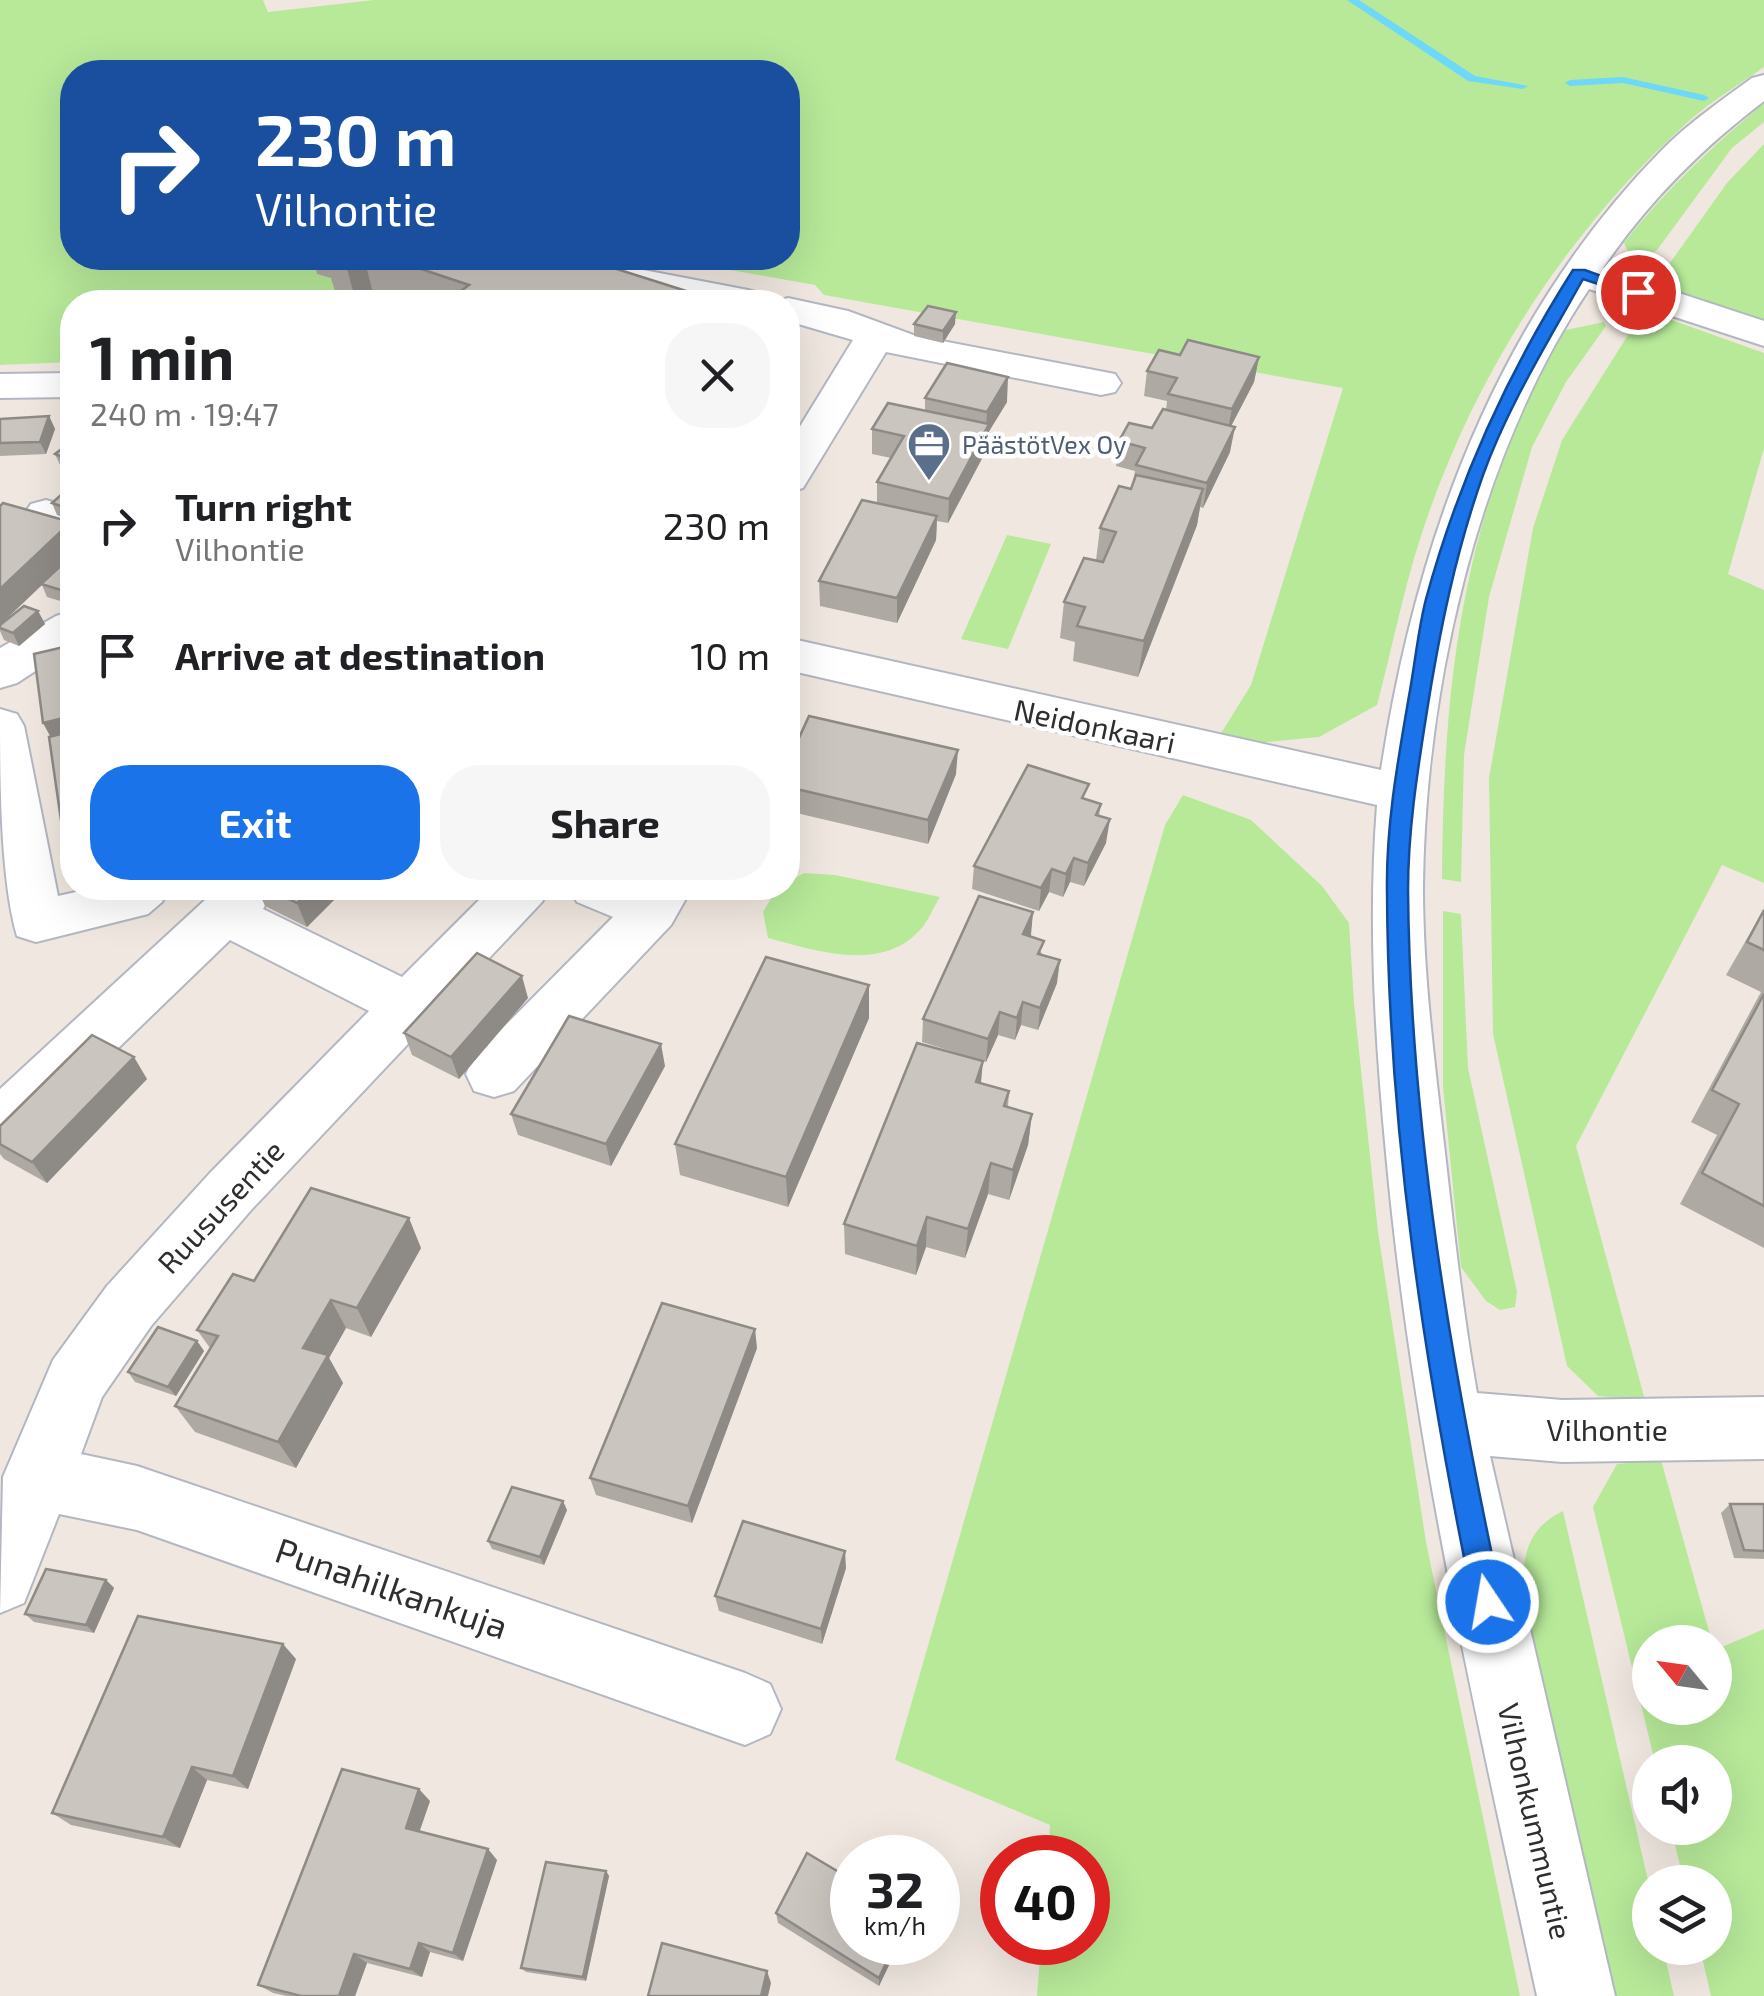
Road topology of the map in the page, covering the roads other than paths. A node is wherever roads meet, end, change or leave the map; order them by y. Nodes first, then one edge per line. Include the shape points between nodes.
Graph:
1 (1764, 86) edge
2 (587, 270) edge
3 (1579, 273) junction
4 (687, 290) edge
5 (800, 314) edge
6 (1764, 334) edge
7 (876, 336) junction
8 (1101, 383) dead end
9 (60, 385) edge
10 (0, 386) edge
11 (800, 460) edge
12 (60, 633) edge
13 (800, 657) edge
14 (0, 672) edge
15 (0, 726) edge
16 (1403, 793) junction
17 (128, 900) edge
18 (238, 900) edge
19 (511, 900) edge
20 (658, 900) edge
21 (409, 1006) junction
22 (494, 1074) dead end
23 (0, 1125) edge
24 (1450, 1422) junction
25 (1764, 1428) edge
26 (36, 1477) junction
27 (0, 1579) edge
28 (745, 1709) dead end
29 (1576, 1996) edge

1 - 3 street, Vilhonkummuntie via 1678,155
2 - 4 street
3 - 6 street
3 - 16 street, Vilhonkummuntie via 1475,472 1434,602
5 - 7 street
7 - 8 street
7 - 11 street
9 - 10 street
12 - 14 street
13 - 16 street, Neidonkaari
15 - 17 street via 36,921
16 - 24 street, Vilhonkummuntie via 1397,889 1406,1050
18 - 21 street
18 - 23 street
19 - 21 street, Ruususentie
20 - 22 street
21 - 26 street, Ruususentie via 129,1306 76,1382
24 - 25 street, Vilhontie via 1562,1431
24 - 29 street, Vilhonkummuntie
26 - 27 street, Ruususentie
26 - 28 street, Punahilkankuja via 136,1498

